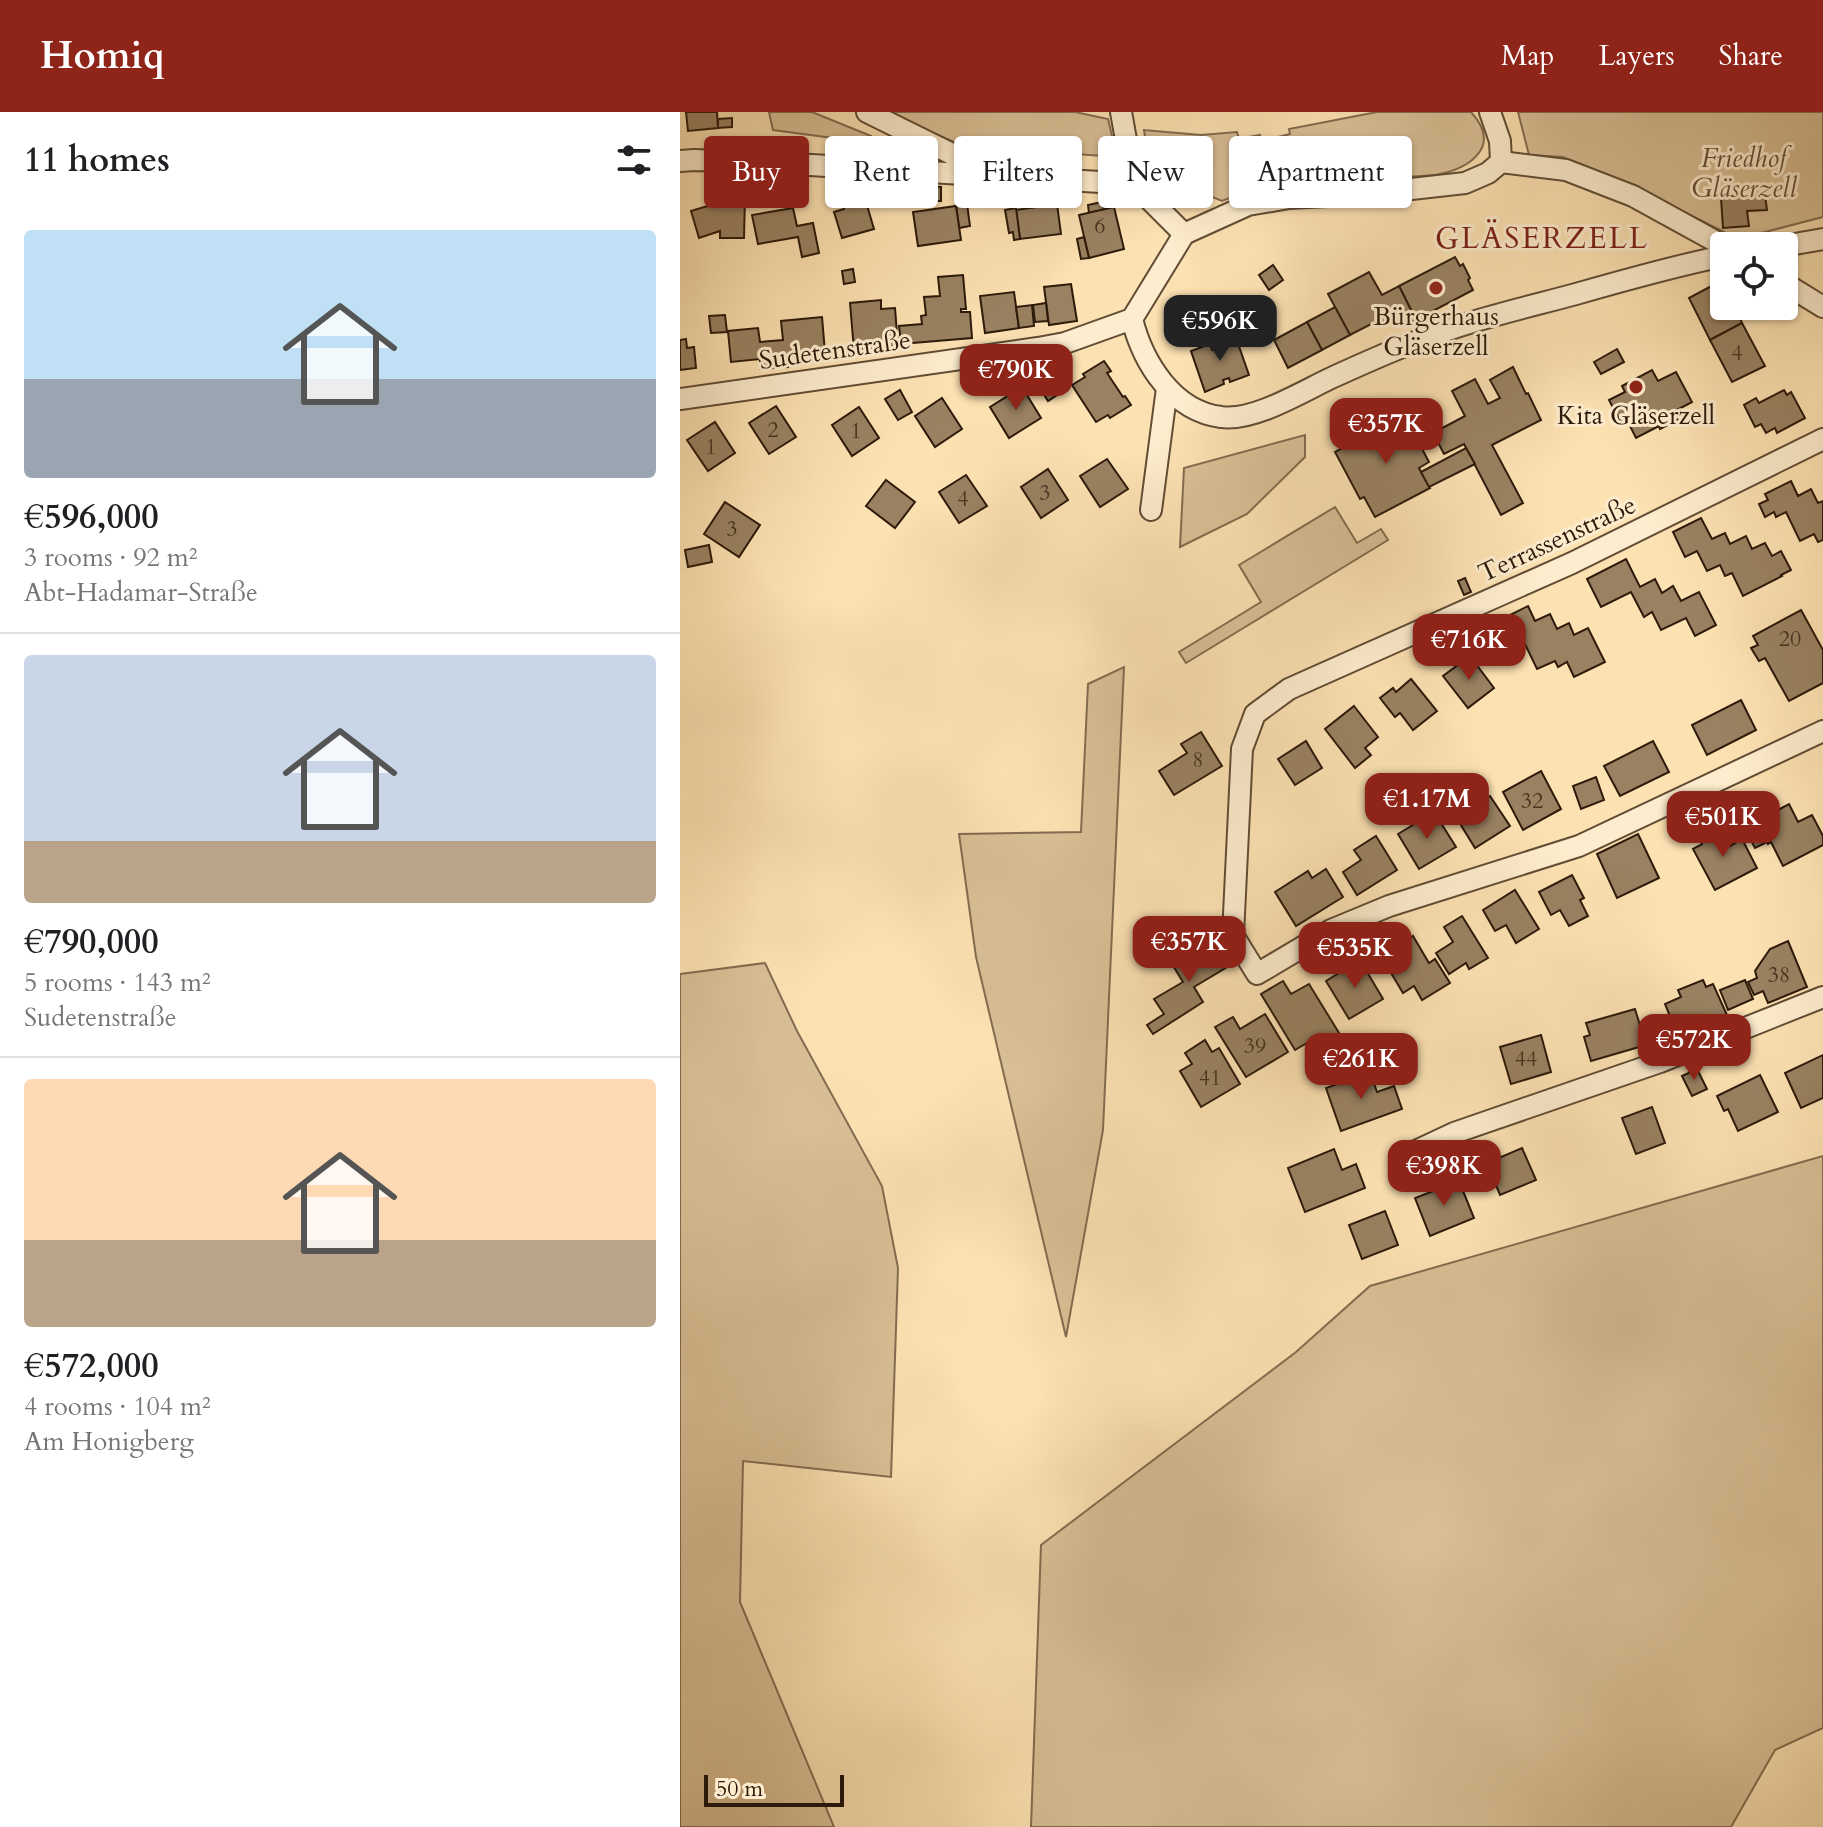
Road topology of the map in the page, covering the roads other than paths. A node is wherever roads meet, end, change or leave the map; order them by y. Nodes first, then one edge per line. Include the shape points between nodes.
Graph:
1 (867, 112) edge
2 (1121, 112) edge
3 (1490, 112) edge
4 (1127, 136) edge
5 (954, 155) edge
6 (680, 161) edge
7 (1501, 162) junction
8 (954, 173) edge
9 (1158, 208) edge
10 (1184, 234) junction
11 (1710, 238) edge
12 (1823, 239) edge
13 (1798, 243) edge
14 (1710, 259) edge
15 (1798, 292) edge
16 (1823, 307) edge
17 (1132, 319) junction
18 (1167, 388) junction
19 (680, 399) edge
20 (1823, 439) edge
21 (1151, 510) dead end
22 (1823, 731) edge
23 (1823, 997) edge
24 (1405, 1156) dead end

1 - 5 street
2 - 4 street
3 - 7 street
6 - 8 street
7 - 10 street via 1465,183 1248,205
7 - 11 street via 1566,170 1633,196
9 - 10 street
10 - 17 street
12 - 13 street
14 - 18 street via 1428,337 1245,417 1202,413
15 - 16 street
17 - 18 street via 1142,350
17 - 19 street, Sudetenstraße via 1038,348
18 - 21 street
20 - 22 street, Terrassenstraße via 1572,563 1289,689 1255,714 1242,749 1233,935 1257,974 1331,930 1389,906 1579,846
23 - 24 street via 1660,1062 1454,1133

